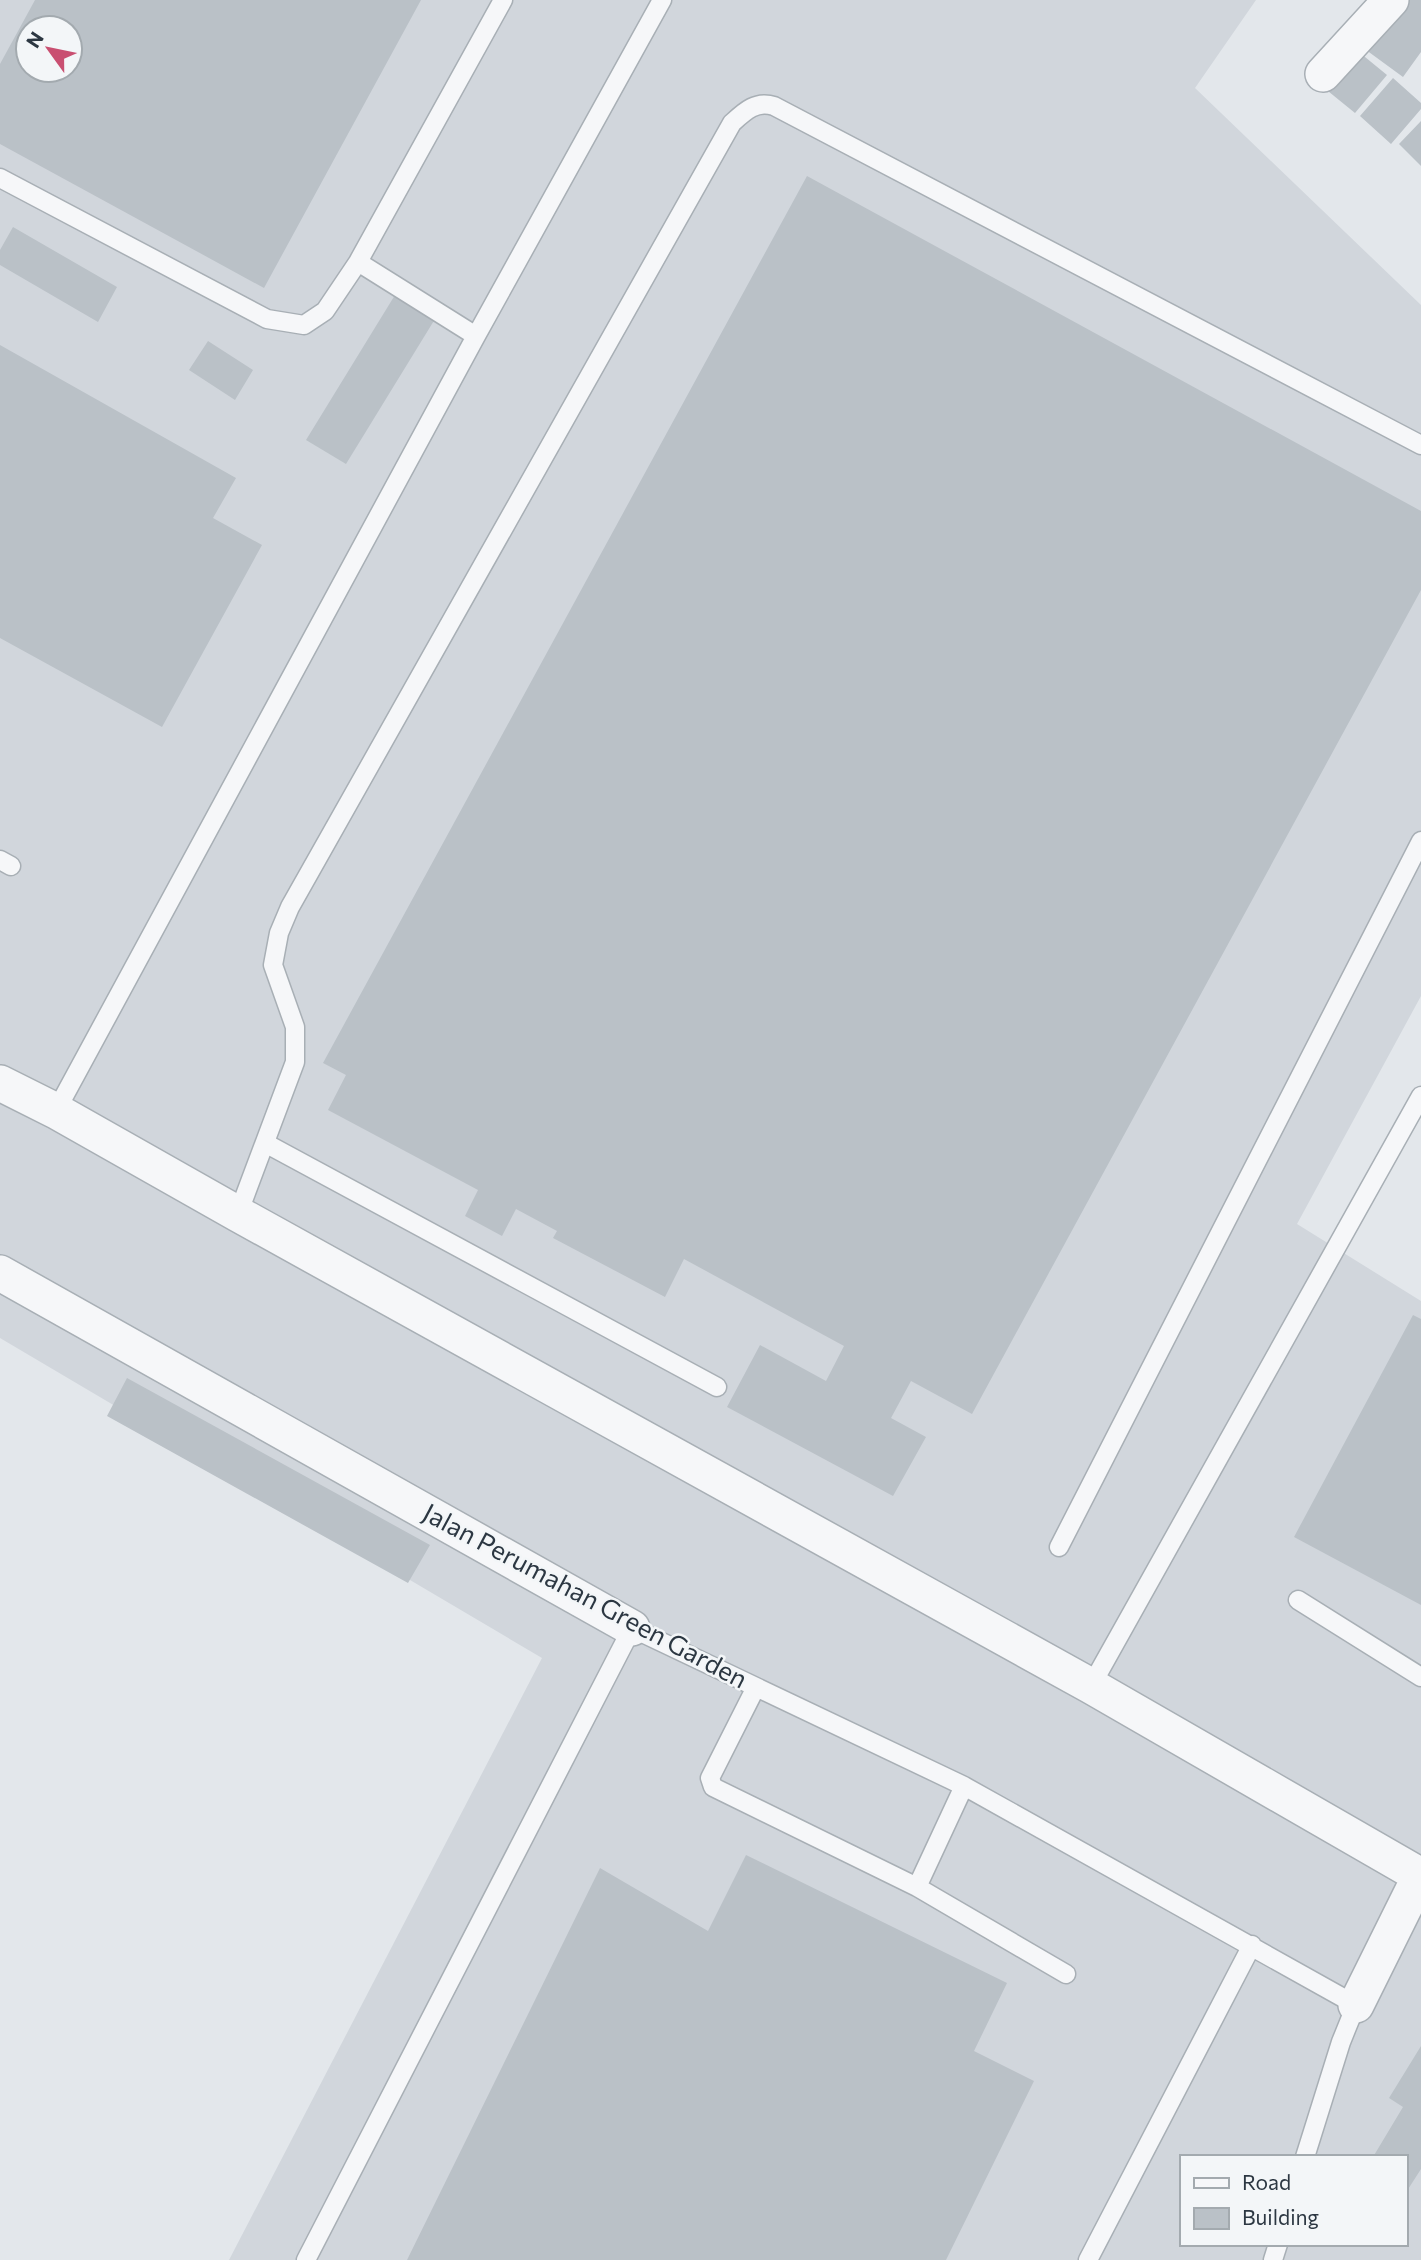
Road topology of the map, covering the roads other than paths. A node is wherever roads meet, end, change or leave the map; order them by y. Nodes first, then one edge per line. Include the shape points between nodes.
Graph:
1 (503, 0) edge
2 (662, 0) edge
3 (1391, 0) edge
4 (1323, 74) dead end
5 (0, 178) edge
6 (358, 262) junction
7 (476, 336) junction
8 (1421, 445) edge
9 (1421, 841) edge
10 (0, 1083) edge
11 (1421, 1096) edge
12 (56, 1111) junction
13 (265, 1143) junction
14 (238, 1214) junction
15 (0, 1273) edge
16 (717, 1387) dead end
17 (1059, 1548) dead end
18 (1298, 1600) dead end
19 (632, 1628) junction
20 (1421, 1677) edge
21 (1091, 1686) junction
22 (756, 1687) junction
23 (964, 1786) junction
24 (1417, 1884) edge
25 (917, 1887) junction
26 (1252, 1945) junction
27 (1066, 1974) dead end
28 (1363, 1993) junction
29 (1306, 2155) edge
30 (306, 2260) edge
31 (1088, 2260) edge

1 - 6 lane
2 - 7 lane
3 - 4 street
5 - 6 lane via 267,319 283,323 303,325 324,311
6 - 7 lane
7 - 12 lane
8 - 13 lane via 774,106 762,104 745,111 732,123 290,907 273,965 297,1046
9 - 17 lane
10 - 12 street
11 - 21 lane
12 - 14 street
13 - 14 lane
13 - 16 lane
14 - 21 street
15 - 19 street, Jalan Perumahan Green Garden
18 - 20 lane
19 - 22 lane, Jalan Perumahan Green Garden
19 - 30 lane
21 - 24 street
22 - 23 lane, Jalan Perumahan Green Garden
22 - 25 lane via 710,1778 713,1787
23 - 25 lane
23 - 26 lane, Jalan Perumahan Green Garden
24 - 28 street
25 - 27 lane
26 - 28 lane, Jalan Perumahan Green Garden
26 - 31 lane
28 - 29 lane via 1341,2042

